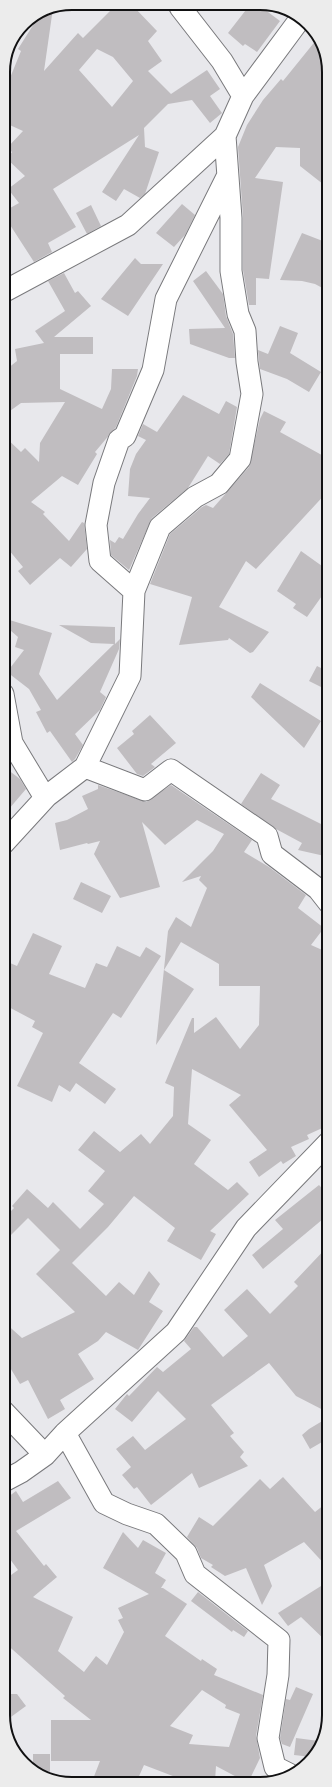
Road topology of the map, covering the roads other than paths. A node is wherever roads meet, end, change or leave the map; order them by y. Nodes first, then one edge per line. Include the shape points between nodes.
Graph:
1 (183, 10) edge
2 (297, 23) edge
3 (243, 96) junction
4 (225, 136) junction
5 (227, 177) junction
6 (10, 288) edge
7 (134, 591) junction
8 (10, 732) edge
9 (85, 767) junction
10 (47, 796) junction
11 (10, 836) edge
12 (322, 894) edge
13 (322, 1149) edge
14 (10, 1417) edge
15 (65, 1433) junction
16 (45, 1455) junction
17 (10, 1478) edge
18 (284, 1772) edge

1 - 3 street via 222,61
2 - 3 street
3 - 4 street
4 - 5 street
4 - 6 street via 128,225
5 - 7 street via 166,299 153,370 125,436 119,440 104,483 96,525 100,561
5 - 7 street via 231,218 231,271 238,314 246,331 246,362 252,394 240,459 219,484 195,498 160,527
7 - 9 street via 130,676
8 - 10 street via 12,743 41,791
9 - 10 street
9 - 12 street via 145,790 171,770 267,836 272,854
10 - 11 street
13 - 15 street via 246,1228 176,1332
14 - 16 street
15 - 16 street
15 - 18 street via 104,1503 156,1524 186,1553 195,1574 279,1640 278,1675 268,1738 275,1767
16 - 17 street

